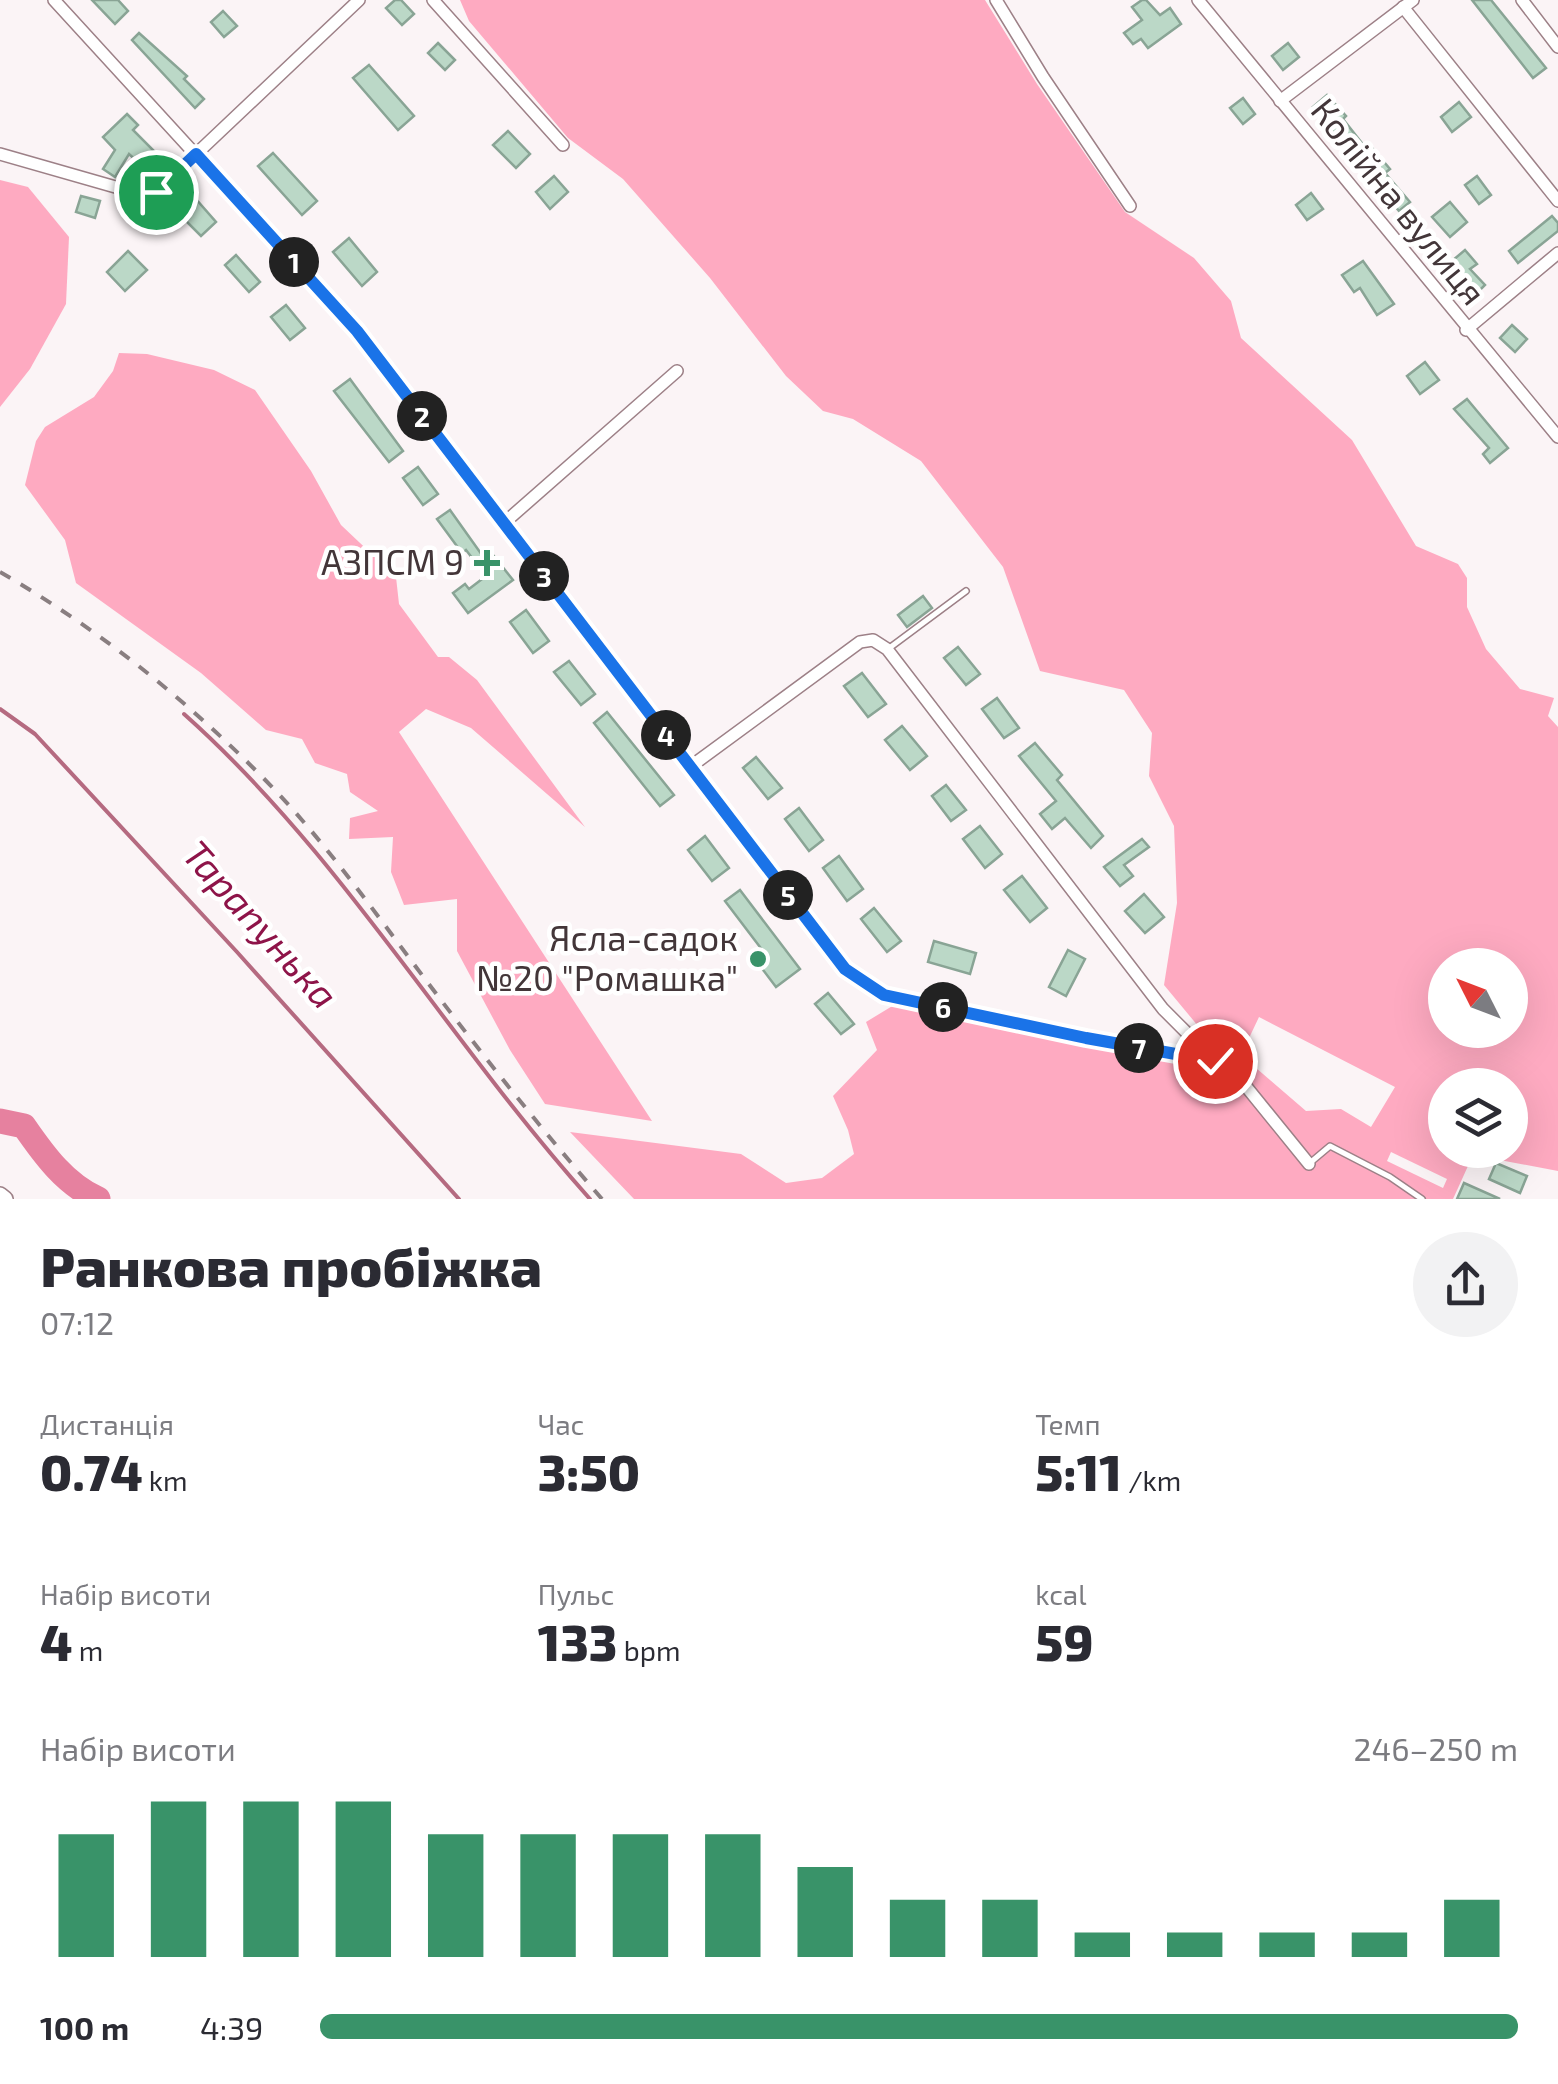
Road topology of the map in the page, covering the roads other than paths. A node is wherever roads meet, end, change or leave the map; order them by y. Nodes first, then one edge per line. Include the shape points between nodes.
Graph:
1 (54, 0) edge
2 (360, 0) edge
3 (433, 0) edge
4 (996, 0) edge
5 (1198, 0) edge
6 (1522, 0) edge
7 (1408, 4) edge
8 (1558, 47) edge
9 (1280, 101) junction
10 (562, 145) dead end
11 (0, 154) edge
12 (196, 154) junction
13 (1558, 201) edge
14 (1130, 206) dead end
15 (1558, 254) edge
16 (1466, 330) junction
17 (677, 371) dead end
18 (1558, 437) edge
19 (504, 523) junction
20 (966, 591) dead end
21 (887, 649) junction
22 (690, 767) junction
23 (1215, 1061) junction
24 (1309, 1164) joint
25 (1422, 1199) edge

1 - 12 street
2 - 12 street
3 - 10 street
4 - 14 street
5 - 9 street, Колійна вулиця
6 - 8 street
7 - 9 street
7 - 13 street
9 - 16 street, Колійна вулиця
11 - 12 street via 140,194 156,192
12 - 19 street via 357,331
15 - 16 street
16 - 18 street, Колійна вулиця
17 - 19 street
19 - 22 street
20 - 21 lane
21 - 22 street via 874,640 860,642
21 - 23 street via 1162,1009
22 - 23 street via 845,969 864,984 884,995
23 - 24 street via 1240,1078
24 - 25 lane via 1330,1146

